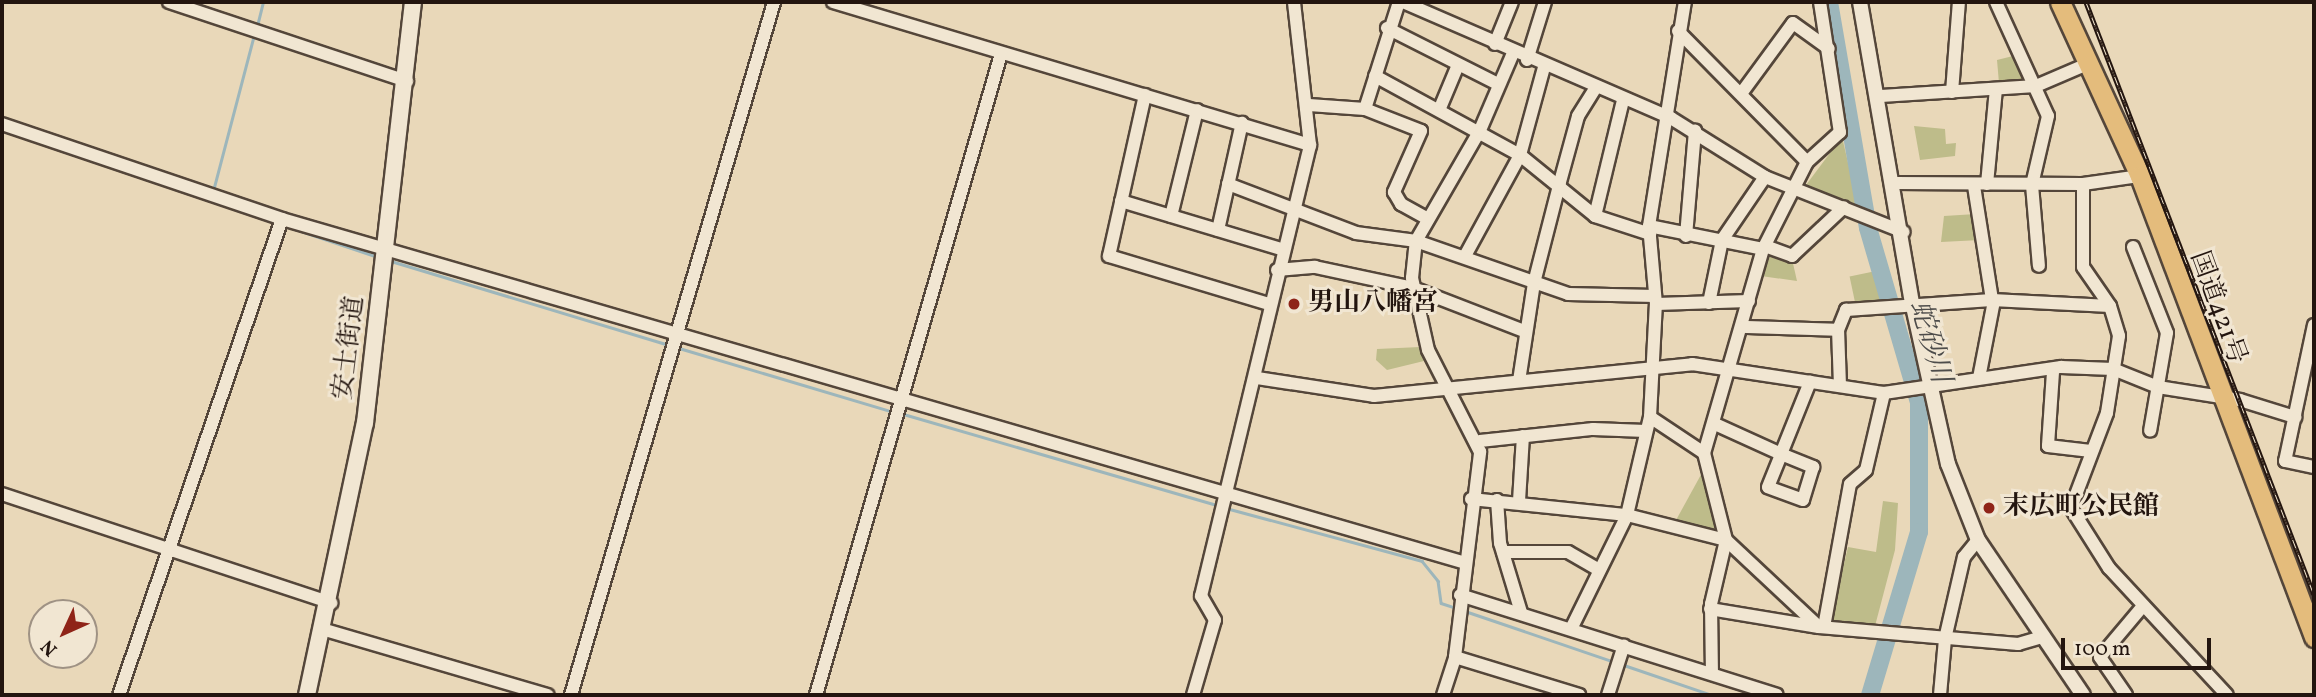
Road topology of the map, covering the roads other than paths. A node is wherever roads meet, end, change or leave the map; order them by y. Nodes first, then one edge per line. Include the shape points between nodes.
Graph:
1 (169, 2) edge
2 (413, 2) edge
3 (774, 2) edge
4 (833, 2) edge
5 (1294, 2) edge
6 (1401, 2) edge
7 (1512, 2) edge
8 (1545, 2) edge
9 (1685, 2) edge
10 (1820, 2) edge
11 (1860, 2) edge
12 (1959, 2) edge
13 (1996, 2) edge
14 (2060, 2) edge
15 (1387, 28) junction
16 (1678, 31) junction
17 (1495, 44) junction
18 (1829, 49) junction
19 (1513, 53) junction
20 (1001, 54) junction
21 (1527, 60) junction
22 (2090, 63) junction
23 (1458, 65) junction
24 (1544, 67) junction
25 (1375, 76) junction
26 (407, 81) junction
27 (1498, 84) junction
28 (2036, 86) junction
29 (1595, 89) junction
30 (1996, 89) junction
31 (1743, 91) junction
32 (1952, 92) junction
33 (1145, 96) junction
34 (1881, 96) junction
35 (1623, 100) junction
36 (1309, 105) junction
37 (1365, 108) junction
38 (1440, 108) junction
39 (1197, 110) junction
40 (1664, 118) junction
41 (1242, 123) junction
42 (2, 124) edge
43 (1480, 130) junction
44 (1695, 131) junction
45 (1310, 145) junction
46 (1520, 155) junction
47 (1807, 162) junction
48 (2140, 176) junction
49 (1765, 177) junction
50 (1560, 183) junction
51 (1895, 183) junction
52 (1228, 184) junction
53 (2083, 184) junction
54 (1981, 185) junction
55 (2032, 185) junction
56 (1796, 190) junction
57 (1121, 201) junction
58 (1293, 205) junction
59 (1844, 208) junction
60 (1171, 216) junction
61 (1595, 216) junction
62 (282, 219) junction
63 (1428, 219) junction
64 (1218, 230) junction
65 (1650, 230) junction
66 (1904, 232) junction
67 (1686, 236) junction
68 (1723, 240) junction
69 (1416, 241) junction
70 (1764, 247) junction
71 (2133, 247) dead end
72 (1281, 249) junction
73 (387, 250) junction
74 (1465, 256) junction
75 (2039, 266) dead end
76 (1277, 270) junction
77 (1534, 283) junction
78 (1413, 288) junction
79 (1655, 300) junction
80 (1749, 300) junction
81 (1993, 301) junction
82 (1912, 302) junction
83 (1709, 303) junction
84 (1269, 304) junction
85 (2110, 306) junction
86 (2314, 325) edge
87 (1745, 327) junction
88 (674, 330) junction
89 (1838, 330) junction
90 (1524, 331) junction
91 (1655, 364) junction
92 (2113, 369) junction
93 (1731, 370) junction
94 (2053, 372) junction
95 (1257, 378) junction
96 (1979, 378) junction
97 (1519, 381) junction
98 (1810, 382) junction
99 (1930, 382) junction
100 (1840, 386) junction
101 (2158, 387) junction
102 (1452, 391) junction
103 (1884, 393) junction
104 (2221, 396) junction
105 (901, 401) junction
106 (1650, 417) junction
107 (2295, 417) junction
108 (1715, 424) junction
109 (1646, 431) junction
110 (2150, 431) dead end
111 (1523, 436) junction
112 (1480, 442) junction
113 (2091, 451) junction
114 (1704, 453) junction
115 (2314, 467) edge
116 (2, 494) edge
117 (1230, 499) junction
118 (1471, 499) junction
119 (1497, 500) junction
120 (1519, 501) junction
121 (1627, 515) junction
122 (1726, 540) junction
123 (1978, 540) junction
124 (166, 549) junction
125 (1503, 552) junction
126 (1462, 562) junction
127 (1599, 570) junction
128 (1460, 595) junction
129 (331, 603) junction
130 (2143, 606) junction
131 (1710, 609) junction
132 (1521, 612) junction
133 (1821, 627) junction
134 (1571, 629) junction
135 (325, 630) junction
136 (2314, 637) edge
137 (2043, 638) junction
138 (1945, 639) junction
139 (1623, 645) junction
140 (1455, 657) junction
141 (1712, 673) junction
142 (119, 695) edge
143 (307, 695) edge
144 (548, 695) edge
145 (571, 695) edge
146 (816, 695) edge
147 (1193, 695) edge
148 (1443, 695) edge
149 (1579, 695) edge
150 (1608, 695) edge
151 (1777, 695) edge
152 (1940, 695) edge
153 (2083, 695) edge
154 (2126, 695) edge
155 (2227, 695) edge

1 - 26 street
2 - 26 main road, 安土街道
3 - 88 street
4 - 20 street
5 - 36 street
6 - 15 street
6 - 17 street
7 - 17 street
8 - 21 street
9 - 16 street
10 - 18 street
11 - 34 street
12 - 32 street
13 - 28 street
14 - 22 highway, 国道421号
15 - 23 street
15 - 25 street
16 - 31 street
16 - 40 street
17 - 19 street
18 - 31 street via 1793,23
18 - 47 street via 1840,132
19 - 21 street
19 - 27 street
20 - 33 street
20 - 105 street
21 - 24 street
22 - 28 street
22 - 48 highway, 国道421号
23 - 27 street
23 - 38 street
24 - 29 street
24 - 46 street
25 - 37 street
25 - 38 street
26 - 73 main road, 安土街道
27 - 43 street
28 - 30 street
28 - 55 street via 2048,116
29 - 35 street
29 - 50 street via 1578,116
30 - 32 street
30 - 54 street
31 - 47 street
32 - 34 street
33 - 39 street
33 - 57 street
34 - 51 street
35 - 40 street
35 - 61 street
36 - 37 street
36 - 45 street
37 - 63 street via 1421,131 1394,192 1401,204
38 - 43 street
39 - 41 street
39 - 60 street
40 - 44 street
40 - 65 street
41 - 45 street
41 - 52 street
42 - 62 street
43 - 46 street
43 - 63 street
44 - 49 street
44 - 67 street
45 - 58 street
46 - 50 street
46 - 74 street
47 - 56 street
48 - 53 street
48 - 104 highway, 国道421号
49 - 56 street
49 - 68 street
50 - 61 street
50 - 77 street
51 - 54 street
51 - 66 street
52 - 58 street
52 - 64 street
53 - 55 street
53 - 85 street via 2083,267
54 - 55 street
54 - 81 street
55 - 75 street
56 - 59 street
56 - 70 street
57 - 60 street
57 - 84 street via 1109,256
58 - 69 street via 1356,233
58 - 72 street
59 - 66 street
59 - 70 street via 1792,256
60 - 64 street
61 - 65 street
62 - 73 street
62 - 124 street
63 - 69 street
64 - 72 street
65 - 67 street
65 - 79 street
66 - 82 street
67 - 68 street
68 - 70 street
68 - 83 street
69 - 74 street
69 - 78 street
70 - 80 street
71 - 101 street via 2167,334
72 - 76 street
73 - 88 street
73 - 129 main road, 安土街道 via 366,423
74 - 77 street
76 - 78 street via 1314,267
76 - 84 street
77 - 79 street via 1569,294
77 - 90 street
78 - 90 street
78 - 102 street via 1420,330
79 - 83 street
79 - 91 street
80 - 83 street
80 - 87 street
81 - 82 street
81 - 85 street
81 - 96 street
82 - 89 street via 1846,310
82 - 99 street
84 - 95 street
85 - 92 street via 2119,336
86 - 107 street
87 - 89 street
87 - 93 street
88 - 105 street
88 - 145 street
89 - 100 street
90 - 97 street
91 - 93 street
91 - 97 street
91 - 106 street
92 - 94 street
92 - 101 street
92 - 113 street via 2107,413
93 - 98 street
93 - 108 street
94 - 96 street
94 - 113 street via 2048,446
95 - 102 street via 1374,396
95 - 117 street
96 - 99 street
97 - 102 street
98 - 100 street
98 - 108 street via 1781,454
99 - 103 street
99 - 123 street via 1948,464
100 - 103 street
101 - 104 street
101 - 110 street
102 - 112 street
103 - 133 street via 1866,470 1850,484
104 - 107 street
104 - 136 highway, 国道421号
105 - 117 street
105 - 146 street
106 - 109 street
106 - 114 street
107 - 115 street via 2286,461
108 - 114 street
109 - 111 street
109 - 121 street
111 - 112 street
111 - 120 street
112 - 118 street
113 - 130 street via 2071,508 2096,552
114 - 122 street
116 - 124 street
117 - 126 street
117 - 147 street via 1201,596 1215,620
118 - 119 street
118 - 126 street
119 - 120 street
119 - 125 street
120 - 121 street
121 - 122 street
121 - 127 street
122 - 131 street
122 - 133 street
123 - 137 street
123 - 138 street via 1964,557
124 - 129 street
124 - 142 street
125 - 127 street via 1568,552
125 - 132 street
126 - 128 street
127 - 134 street
128 - 132 street
128 - 140 street
129 - 135 main road, 安土街道
130 - 154 street via 2100,657
130 - 155 street
131 - 133 street
131 - 141 street
132 - 134 street
133 - 138 street
134 - 139 street
135 - 143 main road, 安土街道
135 - 144 street
137 - 138 street via 2018,644
137 - 153 street
138 - 152 street
139 - 141 street
139 - 150 street
140 - 148 street
140 - 149 street
141 - 151 street

